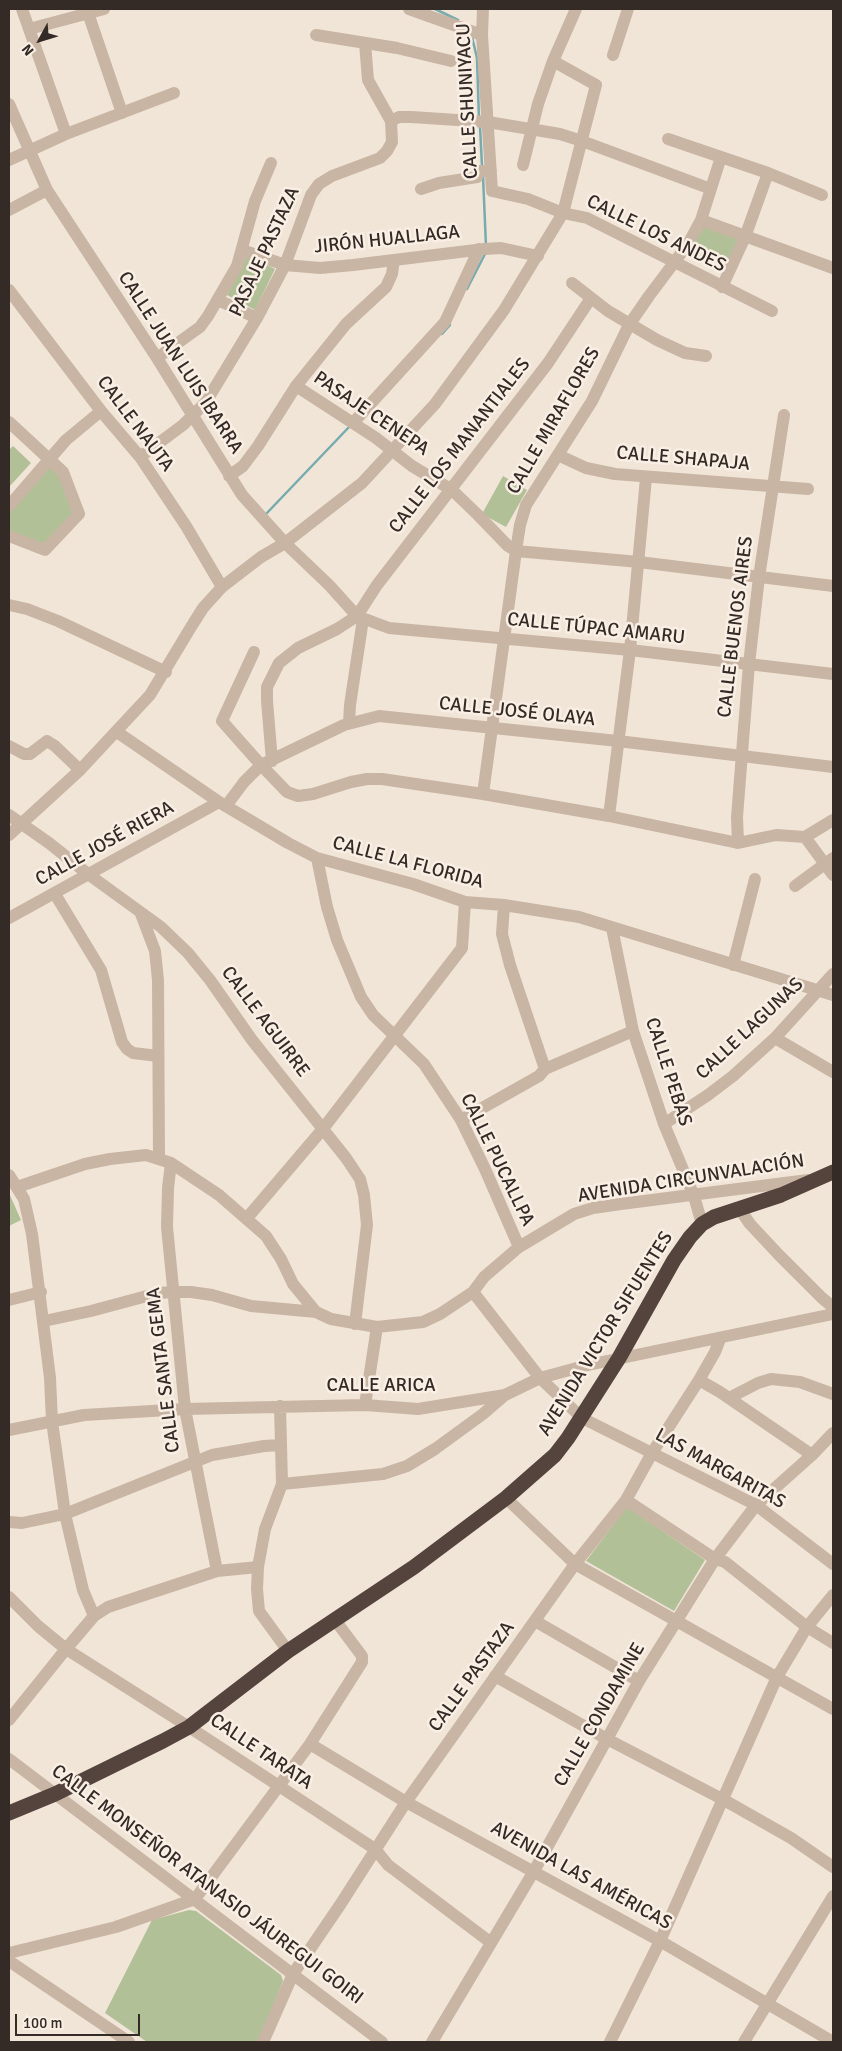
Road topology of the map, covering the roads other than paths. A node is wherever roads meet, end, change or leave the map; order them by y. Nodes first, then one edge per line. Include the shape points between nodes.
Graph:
1 (22, 9) edge
2 (104, 9) edge
3 (409, 9) edge
4 (483, 9) edge
5 (576, 9) edge
6 (628, 9) edge
7 (88, 13) junction
8 (29, 30) junction
9 (316, 35) dead end
10 (482, 35) junction
11 (366, 43) junction
12 (613, 55) dead end
13 (451, 61) dead end
14 (553, 61) junction
15 (174, 93) dead end
16 (9, 104) edge
17 (122, 113) junction
18 (391, 121) junction
19 (482, 122) junction
20 (532, 130) junction
21 (66, 134) junction
22 (668, 139) dead end
23 (582, 141) junction
24 (30, 152) junction
25 (721, 157) junction
26 (9, 160) edge
27 (271, 163) dead end
28 (523, 165) dead end
29 (485, 171) junction
30 (768, 173) junction
31 (421, 189) dead end
32 (47, 190) junction
33 (492, 190) joint
34 (711, 190) junction
35 (822, 195) dead end
36 (9, 210) edge
37 (563, 213) junction
38 (700, 220) junction
39 (745, 237) junction
40 (484, 249) junction
41 (242, 250) junction
42 (538, 256) junction
43 (394, 260) junction
44 (675, 262) junction
45 (284, 265) junction
46 (833, 268) edge
47 (572, 284) dead end
48 (722, 287) junction
49 (9, 290) edge
50 (591, 298) junction
51 (218, 300) junction
52 (772, 311) dead end
53 (257, 318) junction
54 (630, 325) junction
55 (706, 356) dead end
56 (157, 358) junction
57 (296, 386) junction
58 (101, 410) junction
59 (192, 416) junction
60 (784, 416) dead end
61 (9, 422) edge
62 (353, 423) junction
63 (391, 451) junction
64 (558, 455) junction
65 (140, 457) junction
66 (49, 458) junction
67 (229, 476) junction
68 (646, 478) junction
69 (773, 486) junction
70 (808, 489) dead end
71 (452, 490) junction
72 (9, 506) edge
73 (9, 536) edge
74 (285, 543) junction
75 (516, 551) junction
76 (639, 562) junction
77 (759, 577) junction
78 (833, 586) edge
79 (222, 587) junction
80 (9, 605) edge
81 (360, 618) junction
82 (505, 639) junction
83 (630, 650) junction
84 (254, 652) dead end
85 (749, 664) junction
86 (166, 672) junction
87 (833, 674) edge
88 (349, 723) junction
89 (491, 729) junction
90 (117, 732) junction
91 (618, 741) junction
92 (9, 746) edge
93 (741, 756) junction
94 (266, 763) junction
95 (833, 767) edge
96 (80, 770) junction
97 (483, 794) junction
98 (222, 804) junction
99 (9, 815) edge
100 (609, 816) junction
101 (833, 820) edge
102 (22, 824) junction
103 (9, 835) edge
104 (805, 837) junction
105 (738, 843) junction
106 (316, 858) junction
107 (828, 861) edge
108 (88, 874) junction
109 (833, 875) edge
110 (756, 879) dead end
111 (795, 886) dead end
112 (55, 894) junction
113 (466, 902) junction
114 (504, 905) junction
115 (140, 912) junction
116 (9, 918) edge
117 (612, 928) junction
118 (733, 965) junction
119 (833, 974) edge
120 (820, 990) junction
121 (833, 994) edge
122 (633, 1031) junction
123 (395, 1038) junction
124 (775, 1038) junction
125 (158, 1056) junction
126 (545, 1069) junction
127 (833, 1072) edge
128 (460, 1120) junction
129 (664, 1124) junction
130 (322, 1130) junction
131 (165, 1161) junction
132 (9, 1175) edge
133 (827, 1175) edge
134 (17, 1187) junction
135 (694, 1196) junction
136 (739, 1208) junction
137 (247, 1218) junction
138 (702, 1224) junction
139 (519, 1247) junction
140 (41, 1292) junction
141 (173, 1292) junction
142 (473, 1292) junction
143 (9, 1300) edge
144 (833, 1307) edge
145 (316, 1312) junction
146 (833, 1314) edge
147 (44, 1321) junction
148 (355, 1324) junction
149 (376, 1327) junction
150 (720, 1339) junction
151 (618, 1358) junction
152 (540, 1378) junction
153 (699, 1380) junction
154 (833, 1394) edge
155 (505, 1395) junction
156 (728, 1398) junction
157 (365, 1405) junction
158 (280, 1406) junction
159 (185, 1409) junction
160 (582, 1418) junction
161 (52, 1421) junction
162 (9, 1430) edge
163 (833, 1433) edge
164 (280, 1446) junction
165 (652, 1452) junction
166 (812, 1455) junction
167 (194, 1462) junction
168 (282, 1484) junction
169 (506, 1498) junction
170 (626, 1500) junction
171 (756, 1506) junction
172 (65, 1514) junction
173 (9, 1522) edge
174 (715, 1559) junction
175 (575, 1564) junction
176 (833, 1564) edge
177 (258, 1567) junction
178 (217, 1571) junction
179 (833, 1595) edge
180 (9, 1597) edge
181 (94, 1616) junction
182 (335, 1620) junction
183 (678, 1620) junction
184 (535, 1621) junction
185 (807, 1627) junction
186 (833, 1643) edge
187 (66, 1649) junction
188 (288, 1651) junction
189 (495, 1676) junction
190 (777, 1677) junction
191 (639, 1682) junction
192 (833, 1709) edge
193 (9, 1720) edge
194 (189, 1727) junction
195 (607, 1739) junction
196 (310, 1744) junction
197 (9, 1759) edge
198 (280, 1787) junction
199 (55, 1794) junction
200 (724, 1800) junction
201 (406, 1802) junction
202 (9, 1813) edge
203 (375, 1849) junction
204 (833, 1867) edge
205 (534, 1871) junction
206 (833, 1896) edge
207 (194, 1899) junction
208 (660, 1941) junction
209 (490, 1942) junction
210 (9, 1953) edge
211 (9, 1962) edge
212 (293, 1974) junction
213 (766, 2004) junction
214 (128, 2042) edge
215 (263, 2042) edge
216 (382, 2042) edge
217 (432, 2042) edge
218 (610, 2042) edge
219 (744, 2042) edge
220 (833, 2042) edge

1 - 8 street
2 - 7 street
3 - 10 street
4 - 10 street, CALLE SHUNIYACU
5 - 14 street
6 - 12 street
7 - 8 street
7 - 17 street
8 - 21 street
9 - 11 street
10 - 19 street, CALLE SHUNIYACU
11 - 13 street
11 - 18 street via 368,80
14 - 20 street
14 - 23 street via 596,85
15 - 17 street
16 - 24 street, CALLE JUAN LUIS IBARRA
17 - 21 street
18 - 19 street via 411,117
18 - 45 street, PASAJE PASTAZA via 392,142 380,158 319,184 311,195
19 - 20 street
19 - 29 street, CALLE SHUNIYACU
20 - 23 street
20 - 28 street
21 - 24 street
22 - 25 street
23 - 34 street
23 - 37 street
24 - 26 street
24 - 32 street, CALLE JUAN LUIS IBARRA
25 - 30 street
25 - 34 street, CALLE MIRAFLORES
27 - 41 street via 255,201
29 - 31 street via 477,177
29 - 33 street, CALLE SHUNIYACU
30 - 35 street
30 - 39 street
32 - 36 street
32 - 56 street, CALLE JUAN LUIS IBARRA
33 - 37 street, CALLE LOS ANDES via 528,199
34 - 38 street, CALLE MIRAFLORES
37 - 42 street
37 - 44 street, CALLE LOS ANDES via 586,218
38 - 39 street
38 - 44 street, CALLE MIRAFLORES
39 - 46 street
39 - 48 street
40 - 42 street, JIRÓN HUALLAGA via 501,248
40 - 43 street, JIRÓN HUALLAGA
40 - 62 street via 446,322
41 - 45 street, JIRÓN HUALLAGA
41 - 51 street
42 - 63 street via 504,310 435,404
43 - 45 street, JIRÓN HUALLAGA via 320,268
43 - 57 street via 386,287 346,324
44 - 48 street, CALLE LOS ANDES
44 - 54 street, CALLE MIRAFLORES
45 - 53 street, PASAJE PASTAZA
47 - 50 street
48 - 52 street, CALLE LOS ANDES
49 - 58 street, CALLE NAUTA
50 - 54 street
50 - 71 street, CALLE LOS MANANTIALES via 548,363
51 - 53 street
51 - 56 street via 200,327
53 - 59 street, PASAJE PASTAZA via 206,402
54 - 55 street via 685,353
54 - 64 street, CALLE MIRAFLORES via 592,401
56 - 59 street, CALLE JUAN LUIS IBARRA
57 - 62 street, PASAJE CENEPA
57 - 67 street via 258,446 243,466
58 - 65 street, CALLE NAUTA
58 - 66 street
59 - 65 street, PASAJE PASTAZA
59 - 67 street, CALLE JUAN LUIS IBARRA
60 - 69 street, CALLE BUENOS AIRES
61 - 66 street
62 - 63 street, PASAJE CENEPA
63 - 71 street, PASAJE CENEPA
63 - 74 street via 362,483
64 - 68 street, CALLE SHAPAJA via 586,468
64 - 75 street, CALLE MIRAFLORES via 526,505
65 - 79 street, CALLE NAUTA
66 - 72 street
66 - 73 street via 63,472 78,514 45,550
67 - 74 street, CALLE JUAN LUIS IBARRA
68 - 69 street, CALLE SHAPAJA
68 - 76 street
69 - 70 street, CALLE SHAPAJA
69 - 77 street, CALLE BUENOS AIRES
71 - 75 street, PASAJE CENEPA
71 - 81 street, CALLE LOS MANANTIALES via 377,585
74 - 79 street
74 - 81 street, CALLE JUAN LUIS IBARRA
75 - 76 street
75 - 82 street, CALLE MIRAFLORES
76 - 77 street
76 - 83 street
77 - 78 street
77 - 85 street, CALLE BUENOS AIRES
79 - 86 street via 203,608
80 - 86 street via 58,622
81 - 82 street, CALLE TÚPAC AMARU via 389,628
81 - 88 street
81 - 94 street via 298,648 279,663 267,688
82 - 83 street, CALLE TÚPAC AMARU
82 - 89 street, CALLE MIRAFLORES
83 - 85 street, CALLE TÚPAC AMARU
83 - 91 street
84 - 94 street via 222,721
85 - 87 street, CALLE TÚPAC AMARU
85 - 93 street, CALLE BUENOS AIRES
86 - 90 street
88 - 89 street, CALLE JOSÉ OLAYA via 379,716
88 - 94 street, CALLE JOSÉ OLAYA
89 - 91 street, CALLE JOSÉ OLAYA
89 - 97 street, CALLE MIRAFLORES
90 - 96 street
90 - 98 street, CALLE LA FLORIDA
91 - 93 street, CALLE JOSÉ OLAYA
91 - 100 street
92 - 96 street via 30,754 46,741
93 - 95 street, CALLE JOSÉ OLAYA
93 - 105 street, CALLE BUENOS AIRES
94 - 97 street via 288,792 298,796 367,779
94 - 98 street, CALLE JOSÉ OLAYA
96 - 102 street
97 - 100 street
98 - 106 street, CALLE LA FLORIDA
98 - 108 street, CALLE JOSÉ RIERA
99 - 102 street, CALLE AGUIRRE
100 - 105 street
101 - 104 street
102 - 103 street
102 - 108 street, CALLE AGUIRRE
104 - 105 street via 776,835
104 - 107 street
106 - 113 street, CALLE LA FLORIDA
106 - 123 street, CALLE PUCALLPA via 326,907 349,970 373,1015
107 - 109 street
107 - 111 street
108 - 112 street, CALLE JOSÉ RIERA
108 - 115 street, CALLE AGUIRRE
110 - 118 street
112 - 116 street, CALLE JOSÉ RIERA
112 - 125 street via 101,970 122,1042 133,1053
113 - 114 street, CALLE LA FLORIDA
113 - 123 street via 462,948
114 - 117 street, CALLE LA FLORIDA via 580,917
114 - 126 street via 502,934
115 - 125 street, CALLE SANTA GEMA via 148,928 156,961
115 - 130 street, CALLE AGUIRRE via 188,953
117 - 118 street, CALLE LA FLORIDA
117 - 122 street, CALLE PEBAS
118 - 120 street, CALLE LA FLORIDA
119 - 120 street, CALLE LAGUNAS
120 - 121 street, CALLE LA FLORIDA
120 - 124 street, CALLE LAGUNAS
122 - 126 street
122 - 129 street, CALLE PEBAS
123 - 128 street, CALLE PUCALLPA via 424,1064
123 - 130 street
124 - 127 street
124 - 129 street, CALLE LAGUNAS via 733,1076
125 - 131 street, CALLE SANTA GEMA
126 - 128 street via 540,1076
128 - 139 street, CALLE PUCALLPA
129 - 135 street, CALLE PEBAS
130 - 137 street
130 - 148 street, CALLE AGUIRRE via 360,1179 364,1195 367,1225
131 - 134 street via 146,1155 110,1159 84,1164
131 - 137 street via 194,1177
131 - 141 street, CALLE SANTA GEMA
132 - 134 street
133 - 135 street, AVENIDA CIRCUNVALACIÓN
133 - 136 highway, AVENIDA VICTOR SIFUENTES via 781,1195
134 - 140 street via 24,1199
135 - 138 street, CALLE PEBAS
135 - 139 street, AVENIDA CIRCUNVALACIÓN via 593,1208 574,1214
136 - 138 highway, AVENIDA VICTOR SIFUENTES via 714,1216
136 - 144 street via 779,1255
137 - 145 street via 266,1236 293,1284
138 - 151 highway, AVENIDA VICTOR SIFUENTES via 674,1260
139 - 142 street, AVENIDA CIRCUNVALACIÓN via 484,1277
140 - 143 street
140 - 147 street
141 - 145 street via 212,1295 251,1306
141 - 147 street
141 - 159 street, CALLE SANTA GEMA
142 - 149 street, AVENIDA CIRCUNVALACIÓN via 423,1322
142 - 152 street, LAS MARGARITAS
145 - 148 street, AVENIDA CIRCUNVALACIÓN
146 - 150 street, CALLE ARICA
147 - 161 street
148 - 149 street, AVENIDA CIRCUNVALACIÓN
149 - 157 street
150 - 151 street, CALLE ARICA
150 - 153 street, CALLE PASTAZA
151 - 152 street, CALLE ARICA
151 - 160 highway, AVENIDA VICTOR SIFUENTES
152 - 155 street, CALLE ARICA
152 - 160 street, LAS MARGARITAS
153 - 156 street
153 - 165 street, CALLE PASTAZA
154 - 156 street via 800,1382 772,1379
155 - 157 street, CALLE ARICA via 418,1409
155 - 168 street via 435,1450 406,1466 383,1474
156 - 166 street
157 - 158 street, CALLE ARICA
158 - 159 street, CALLE ARICA
158 - 164 street
159 - 161 street, CALLE ARICA via 84,1415
159 - 167 street, CALLE SANTA GEMA
160 - 165 street, LAS MARGARITAS
160 - 169 highway, AVENIDA VICTOR SIFUENTES via 555,1455
161 - 162 street, CALLE ARICA
161 - 172 street
163 - 166 street, CALLE CONDAMINE
164 - 167 street via 212,1455
164 - 168 street
165 - 170 street, CALLE PASTAZA
165 - 171 street, LAS MARGARITAS
166 - 171 street, CALLE CONDAMINE
167 - 172 street
167 - 178 street, CALLE SANTA GEMA
168 - 177 street via 265,1529
169 - 175 street
169 - 182 highway, AVENIDA VICTOR SIFUENTES via 414,1567
170 - 174 street
170 - 175 street, CALLE PASTAZA
171 - 174 street, CALLE CONDAMINE
171 - 176 street, LAS MARGARITAS
172 - 173 street via 22,1523
172 - 181 street via 83,1590
174 - 183 street, CALLE CONDAMINE
174 - 185 street via 725,1562
175 - 183 street
175 - 184 street, CALLE PASTAZA
177 - 178 street
177 - 188 street via 259,1612
178 - 181 street via 123,1601
179 - 185 street
180 - 187 street, CALLE TARATA
181 - 187 street
182 - 188 highway, AVENIDA VICTOR SIFUENTES
182 - 196 street via 362,1660
183 - 190 street
183 - 191 street, CALLE CONDAMINE
184 - 189 street, CALLE PASTAZA
184 - 191 street
185 - 186 street
185 - 190 street
187 - 193 street
187 - 194 street, CALLE TARATA
188 - 194 highway, AVENIDA VICTOR SIFUENTES
189 - 195 street
189 - 201 street, CALLE PASTAZA
190 - 192 street
190 - 200 street
191 - 195 street, CALLE CONDAMINE
194 - 198 street, CALLE TARATA
194 - 199 highway, AVENIDA VICTOR SIFUENTES
195 - 200 street
195 - 205 street, CALLE CONDAMINE
196 - 198 street
196 - 201 street, AVENIDA LAS AMÉRICAS
197 - 199 street, CALLE MONSEÑOR ATANASIO JÁUREGUI GOIRI
198 - 203 street, CALLE TARATA
198 - 207 street
199 - 202 highway, AVENIDA VICTOR SIFUENTES
199 - 207 street, CALLE MONSEÑOR ATANASIO JÁUREGUI GOIRI
200 - 204 street via 791,1838
200 - 208 street
201 - 203 street, CALLE PASTAZA
201 - 205 street, AVENIDA LAS AMÉRICAS
203 - 209 street, CALLE TARATA via 395,1871
203 - 212 street, CALLE PASTAZA
205 - 208 street, AVENIDA LAS AMÉRICAS
205 - 209 street, CALLE CONDAMINE
206 - 213 street
207 - 210 street via 116,1926
207 - 212 street, CALLE MONSEÑOR ATANASIO JÁUREGUI GOIRI
208 - 213 street, AVENIDA LAS AMÉRICAS
208 - 218 street
209 - 217 street, CALLE CONDAMINE
211 - 214 street
212 - 215 street, CALLE PASTAZA
212 - 216 street, CALLE MONSEÑOR ATANASIO JÁUREGUI GOIRI
213 - 219 street
213 - 220 street, AVENIDA LAS AMÉRICAS

